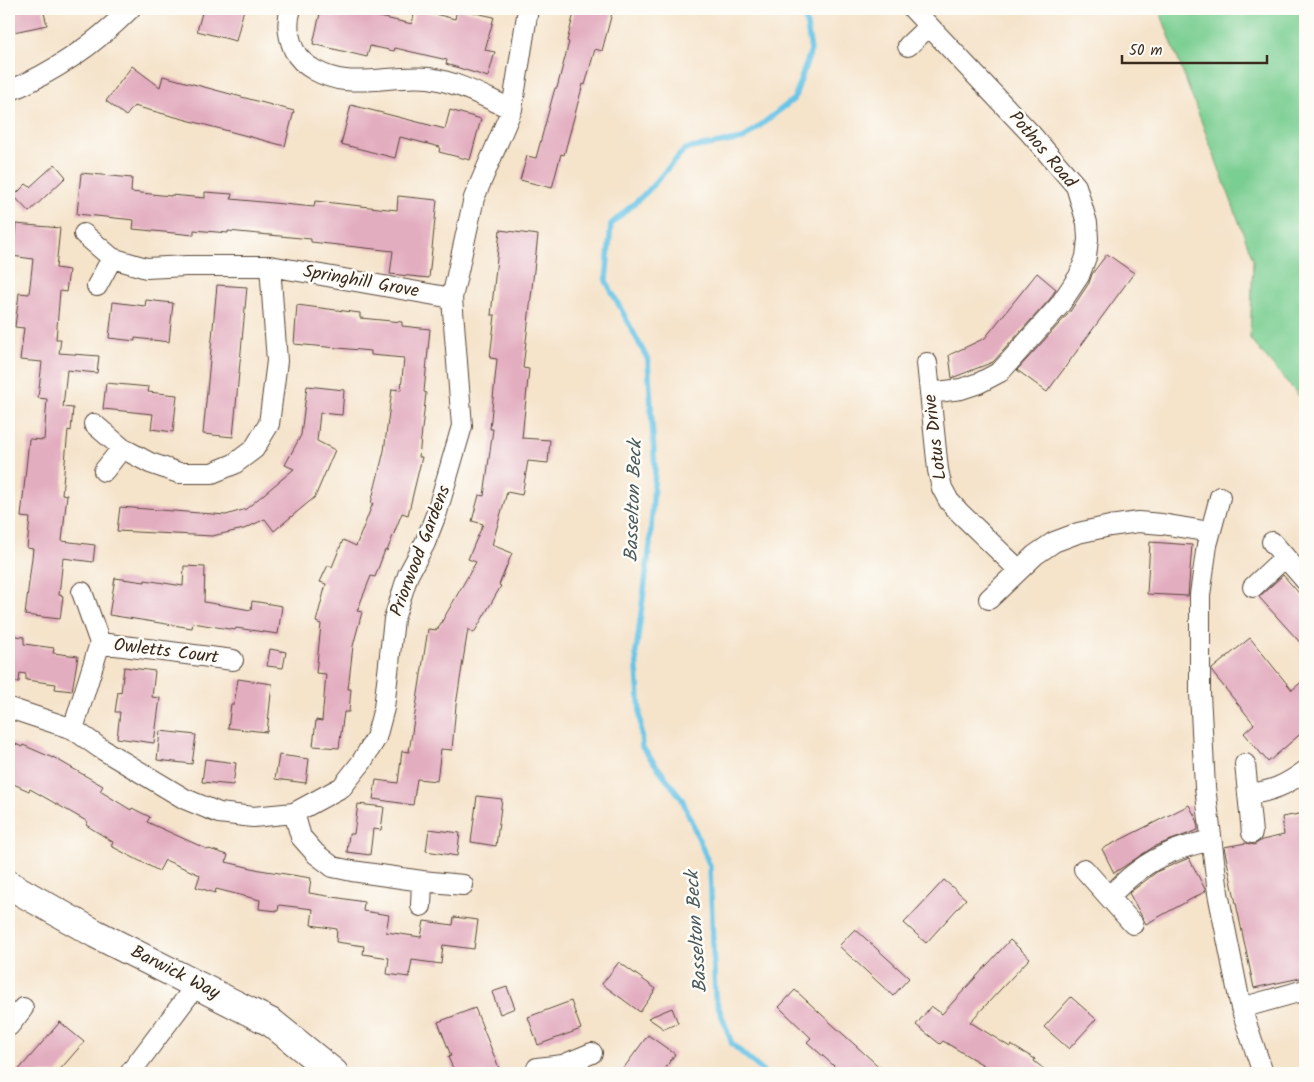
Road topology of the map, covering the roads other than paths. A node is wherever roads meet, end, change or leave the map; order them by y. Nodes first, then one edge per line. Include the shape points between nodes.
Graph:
1 (130, 9) edge
2 (291, 9) edge
3 (528, 9) edge
4 (913, 9) edge
5 (929, 26) junction
6 (908, 46) dead end
7 (9, 91) edge
8 (512, 109) junction
9 (84, 234) dead end
10 (112, 258) junction
11 (270, 266) junction
12 (97, 286) dead end
13 (452, 298) junction
14 (927, 363) dead end
15 (930, 393) junction
16 (94, 424) dead end
17 (122, 448) junction
18 (104, 471) dead end
19 (1220, 497) dead end
20 (1210, 532) junction
21 (1272, 542) dead end
22 (1285, 557) junction
23 (1018, 570) junction
24 (1305, 580) edge
25 (1253, 587) dead end
26 (82, 592) dead end
27 (989, 599) dead end
28 (100, 644) junction
29 (233, 660) dead end
30 (9, 708) edge
31 (73, 729) junction
32 (1245, 764) dead end
33 (1305, 771) edge
34 (1249, 794) junction
35 (294, 814) junction
36 (1252, 833) dead end
37 (1210, 840) junction
38 (1084, 869) dead end
39 (422, 881) junction
40 (9, 885) edge
41 (462, 885) dead end
42 (1109, 897) junction
43 (421, 906) dead end
44 (1133, 924) dead end
45 (197, 984) junction
46 (1305, 990) edge
47 (23, 1008) dead end
48 (1241, 1008) junction
49 (9, 1026) edge
50 (592, 1053) dead end
51 (537, 1068) dead end
52 (564, 1069) edge
53 (130, 1073) edge
54 (334, 1073) edge
55 (1263, 1073) edge

1 - 7 street via 106,32 60,66
2 - 8 street via 289,39 297,56 327,76 344,80 430,78
3 - 8 street, Priorwood Gardens
4 - 5 street, Pothos Road
5 - 6 street
5 - 15 street, Pothos Road via 1076,186 1088,223 1086,257 1079,276 1059,306 1000,372 961,389
8 - 13 street, Priorwood Gardens via 474,198
9 - 10 street, Springhill Grove
10 - 11 street, Springhill Grove via 146,268
10 - 12 street
11 - 13 street, Springhill Grove
11 - 17 street via 277,361 269,424 254,450 234,464 212,473 179,473
13 - 35 street, Priorwood Gardens via 462,426 437,512 408,575 394,619 384,708 376,738 342,787
14 - 15 street, Lotus Drive
15 - 23 street, Lotus Drive via 942,488 960,513
16 - 17 street
17 - 18 street
19 - 20 street
20 - 23 street via 1138,522 1110,526 1054,542
20 - 37 street via 1199,620 1202,740
21 - 22 street
22 - 24 street
22 - 25 street
23 - 27 street
26 - 28 street, Owletts Court
28 - 29 street, Owletts Court
28 - 31 street, Owletts Court
30 - 31 street, Priorwood Gardens
31 - 35 street, Priorwood Gardens via 185,799 219,813 253,817
32 - 34 street
33 - 34 street via 1287,784 1267,792
34 - 36 street
35 - 39 street via 301,837 334,867
37 - 42 street via 1151,862
37 - 48 street
38 - 42 street
39 - 41 street
39 - 43 street
40 - 45 street, Barwick Way via 96,934
42 - 44 street
45 - 53 street
45 - 54 street, Barwick Way via 272,1023
46 - 48 street
47 - 49 street
48 - 55 street
50 - 52 street
51 - 52 street

